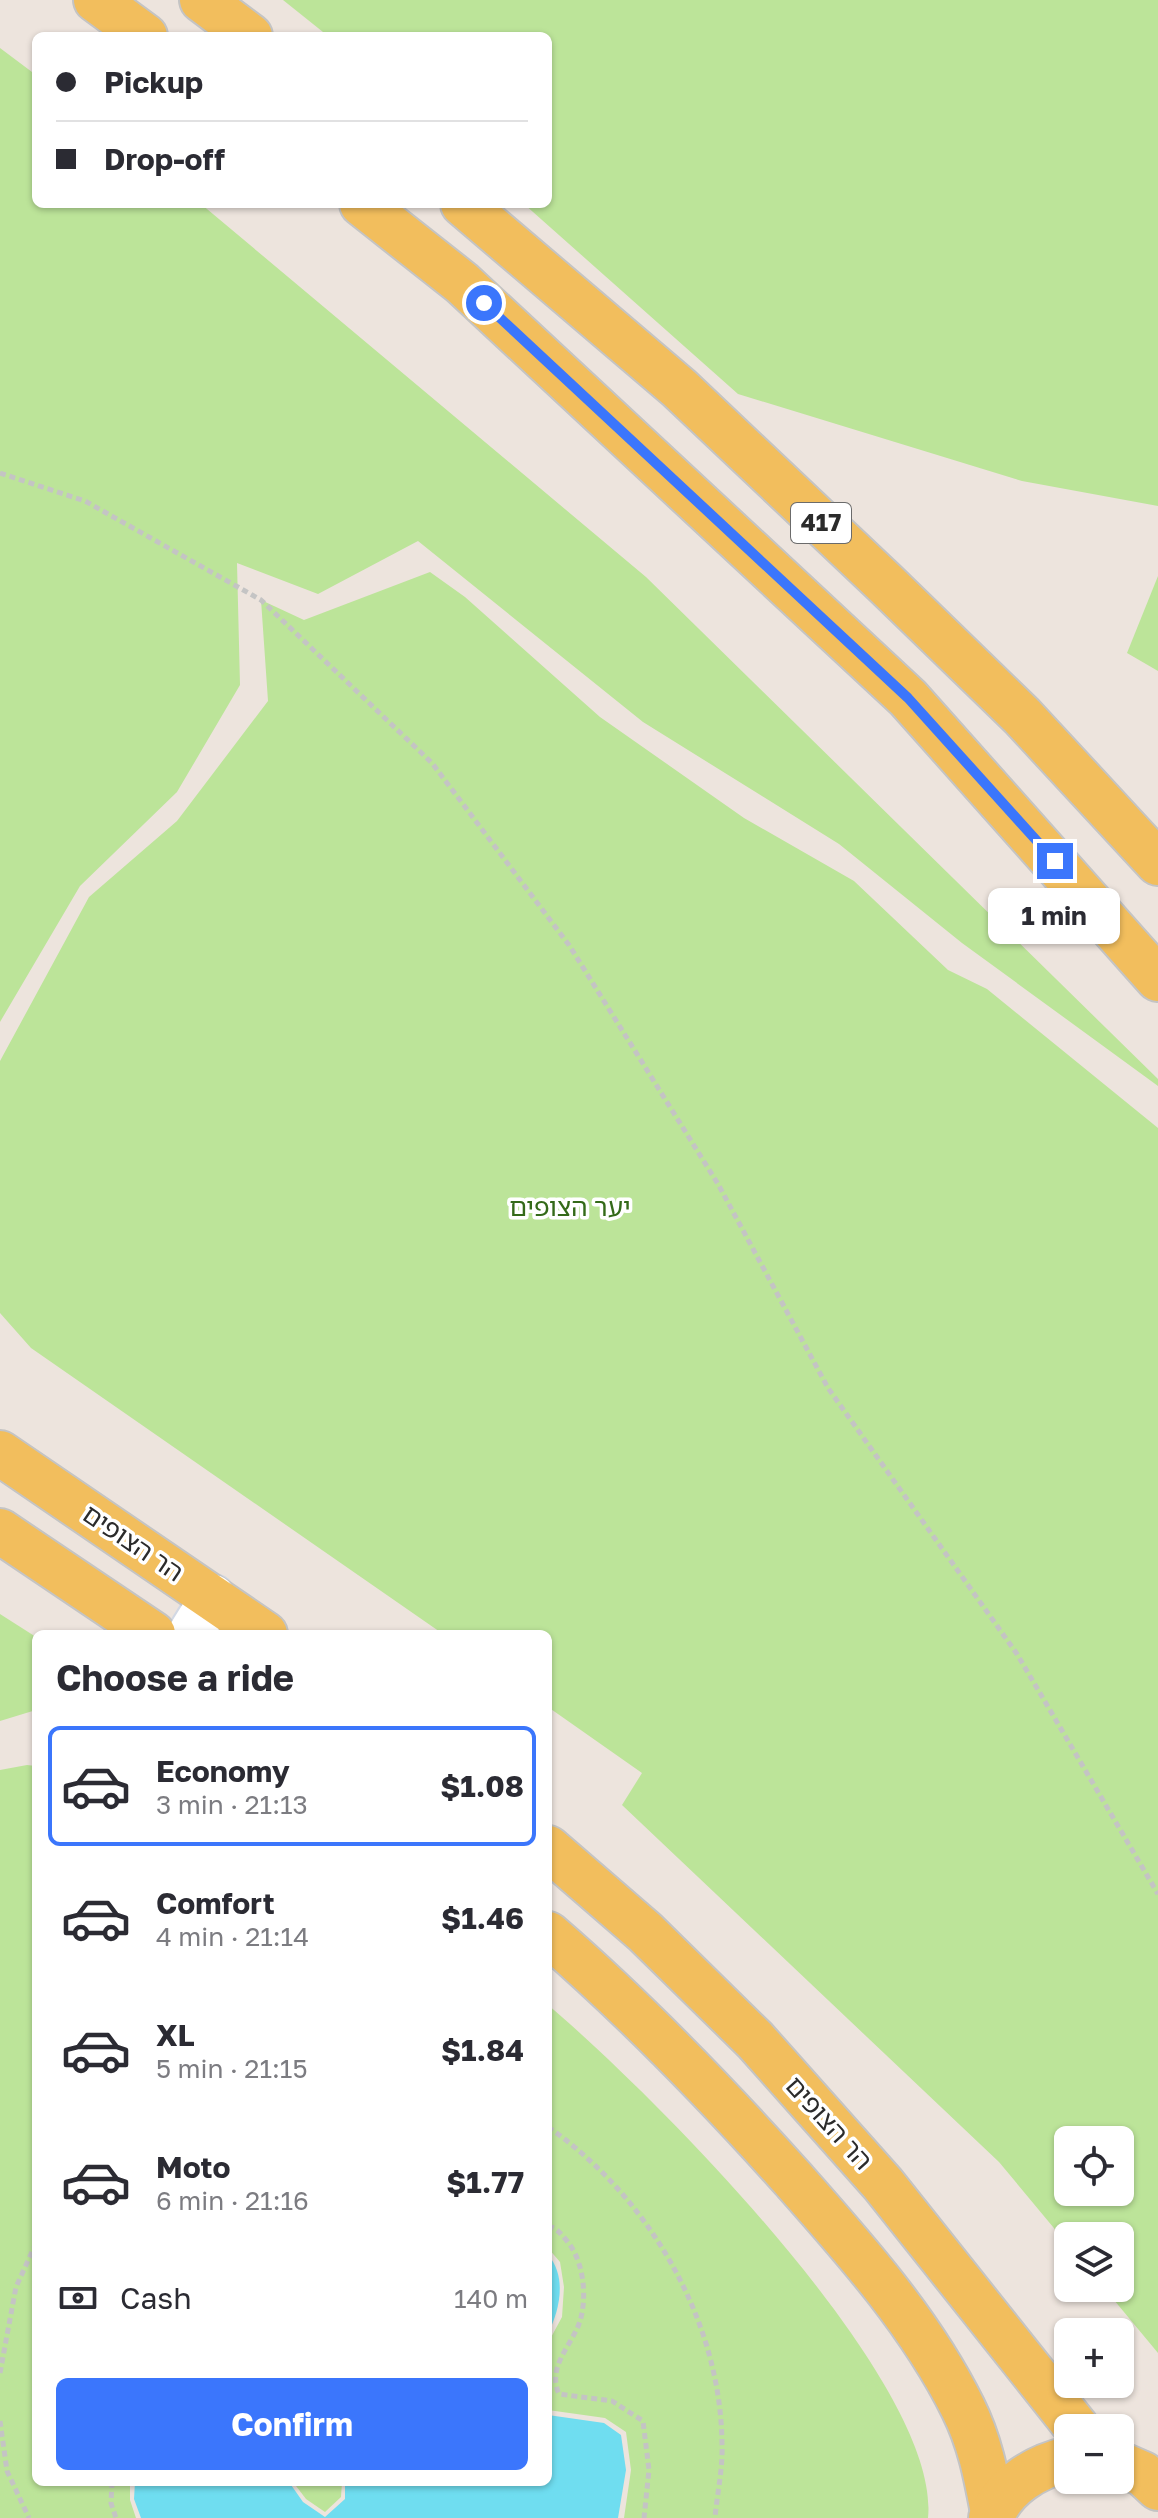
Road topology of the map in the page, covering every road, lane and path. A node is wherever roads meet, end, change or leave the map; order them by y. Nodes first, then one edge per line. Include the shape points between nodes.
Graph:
1 (96, 0) edge
2 (202, 0) edge
3 (140, 32) edge
4 (245, 32) edge
5 (367, 208) edge
6 (468, 208) edge
7 (0, 473) edge
8 (1158, 863) edge
9 (1158, 979) edge
10 (0, 1453) edge
11 (0, 1531) edge
12 (213, 1597) junction
13 (147, 1630) edge
14 (192, 1630) edge
15 (259, 1630) edge
16 (552, 1851) edge
17 (1158, 1894) edge
18 (552, 1937) edge
19 (552, 2130) edge
20 (552, 2227) edge
21 (32, 2252) edge
22 (0, 2373) edge
23 (1066, 2414) edge
24 (0, 2421) edge
25 (1054, 2462) edge
26 (1134, 2470) edge
27 (112, 2486) edge
28 (1158, 2488) edge
29 (992, 2515) edge
30 (29, 2518) edge
31 (116, 2518) edge
32 (644, 2518) edge
33 (715, 2518) edge

1 - 3 main road
2 - 4 main road
5 - 9 main road, 417 via 462,283 908,698
6 - 8 main road, 417 via 679,388 886,584 1022,716
7 - 17 path via 85,501 261,600 432,763 569,945 718,1184 828,1388 1017,1654
10 - 12 main road, הר הצופים
11 - 13 main road
12 - 14 lane
12 - 15 main road, הר הצופים
16 - 23 main road, הר הצופים via 645,1932 755,2040 883,2184
18 - 29 main road via 708,2084 834,2225 923,2337 963,2408 983,2457
19 - 33 path via 579,2148 626,2197 668,2257 694,2311 713,2378 722,2444
20 - 32 path via 577,2254 583,2286 580,2322 556,2367 556,2387 559,2394 612,2401 643,2421 649,2470
21 - 22 path via 16,2287
24 - 30 path via 7,2471
25 - 29 main road via 1014,2484
26 - 28 main road
27 - 31 path

